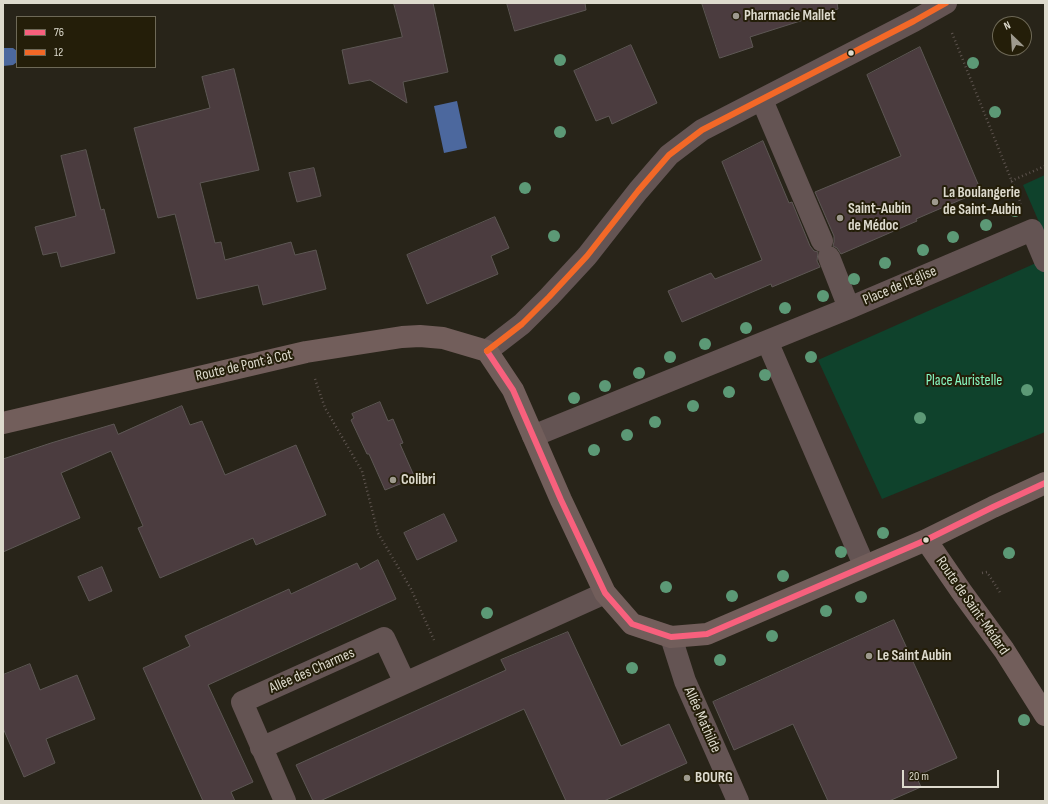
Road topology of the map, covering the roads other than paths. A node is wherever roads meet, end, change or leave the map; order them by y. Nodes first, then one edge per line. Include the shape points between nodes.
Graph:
1 (946, 3) edge
2 (762, 100) junction
3 (1045, 261) edge
4 (849, 308) junction
5 (767, 341) junction
6 (487, 351) junction
7 (3, 424) edge
8 (533, 436) junction
9 (1045, 483) edge
10 (926, 540) junction
11 (864, 565) junction
12 (605, 593) junction
13 (671, 637) junction
14 (406, 683) junction
15 (1045, 715) edge
16 (261, 748) junction
17 (285, 801) edge
18 (738, 801) edge

1 - 2 street
2 - 4 street
2 - 6 street via 702,130 669,155 587,256 549,298 522,324
3 - 4 street, Place de l'Eglise via 1032,230
4 - 5 street, Place de l'Eglise
5 - 8 street, Place de l'Eglise
5 - 11 street
6 - 7 street, Route de Pont à Cot via 443,338 420,336 306,352
6 - 8 street via 513,390
8 - 12 street
9 - 10 street
10 - 11 street
10 - 15 street, Route de Saint-Médard via 1004,650
11 - 13 street via 706,634
12 - 13 street via 632,624
12 - 14 street
13 - 18 street, Allée Mathilde via 686,681
14 - 16 street
14 - 16 street, Allée des Charmes via 384,638 242,702
16 - 17 street, Allée des Charmes

